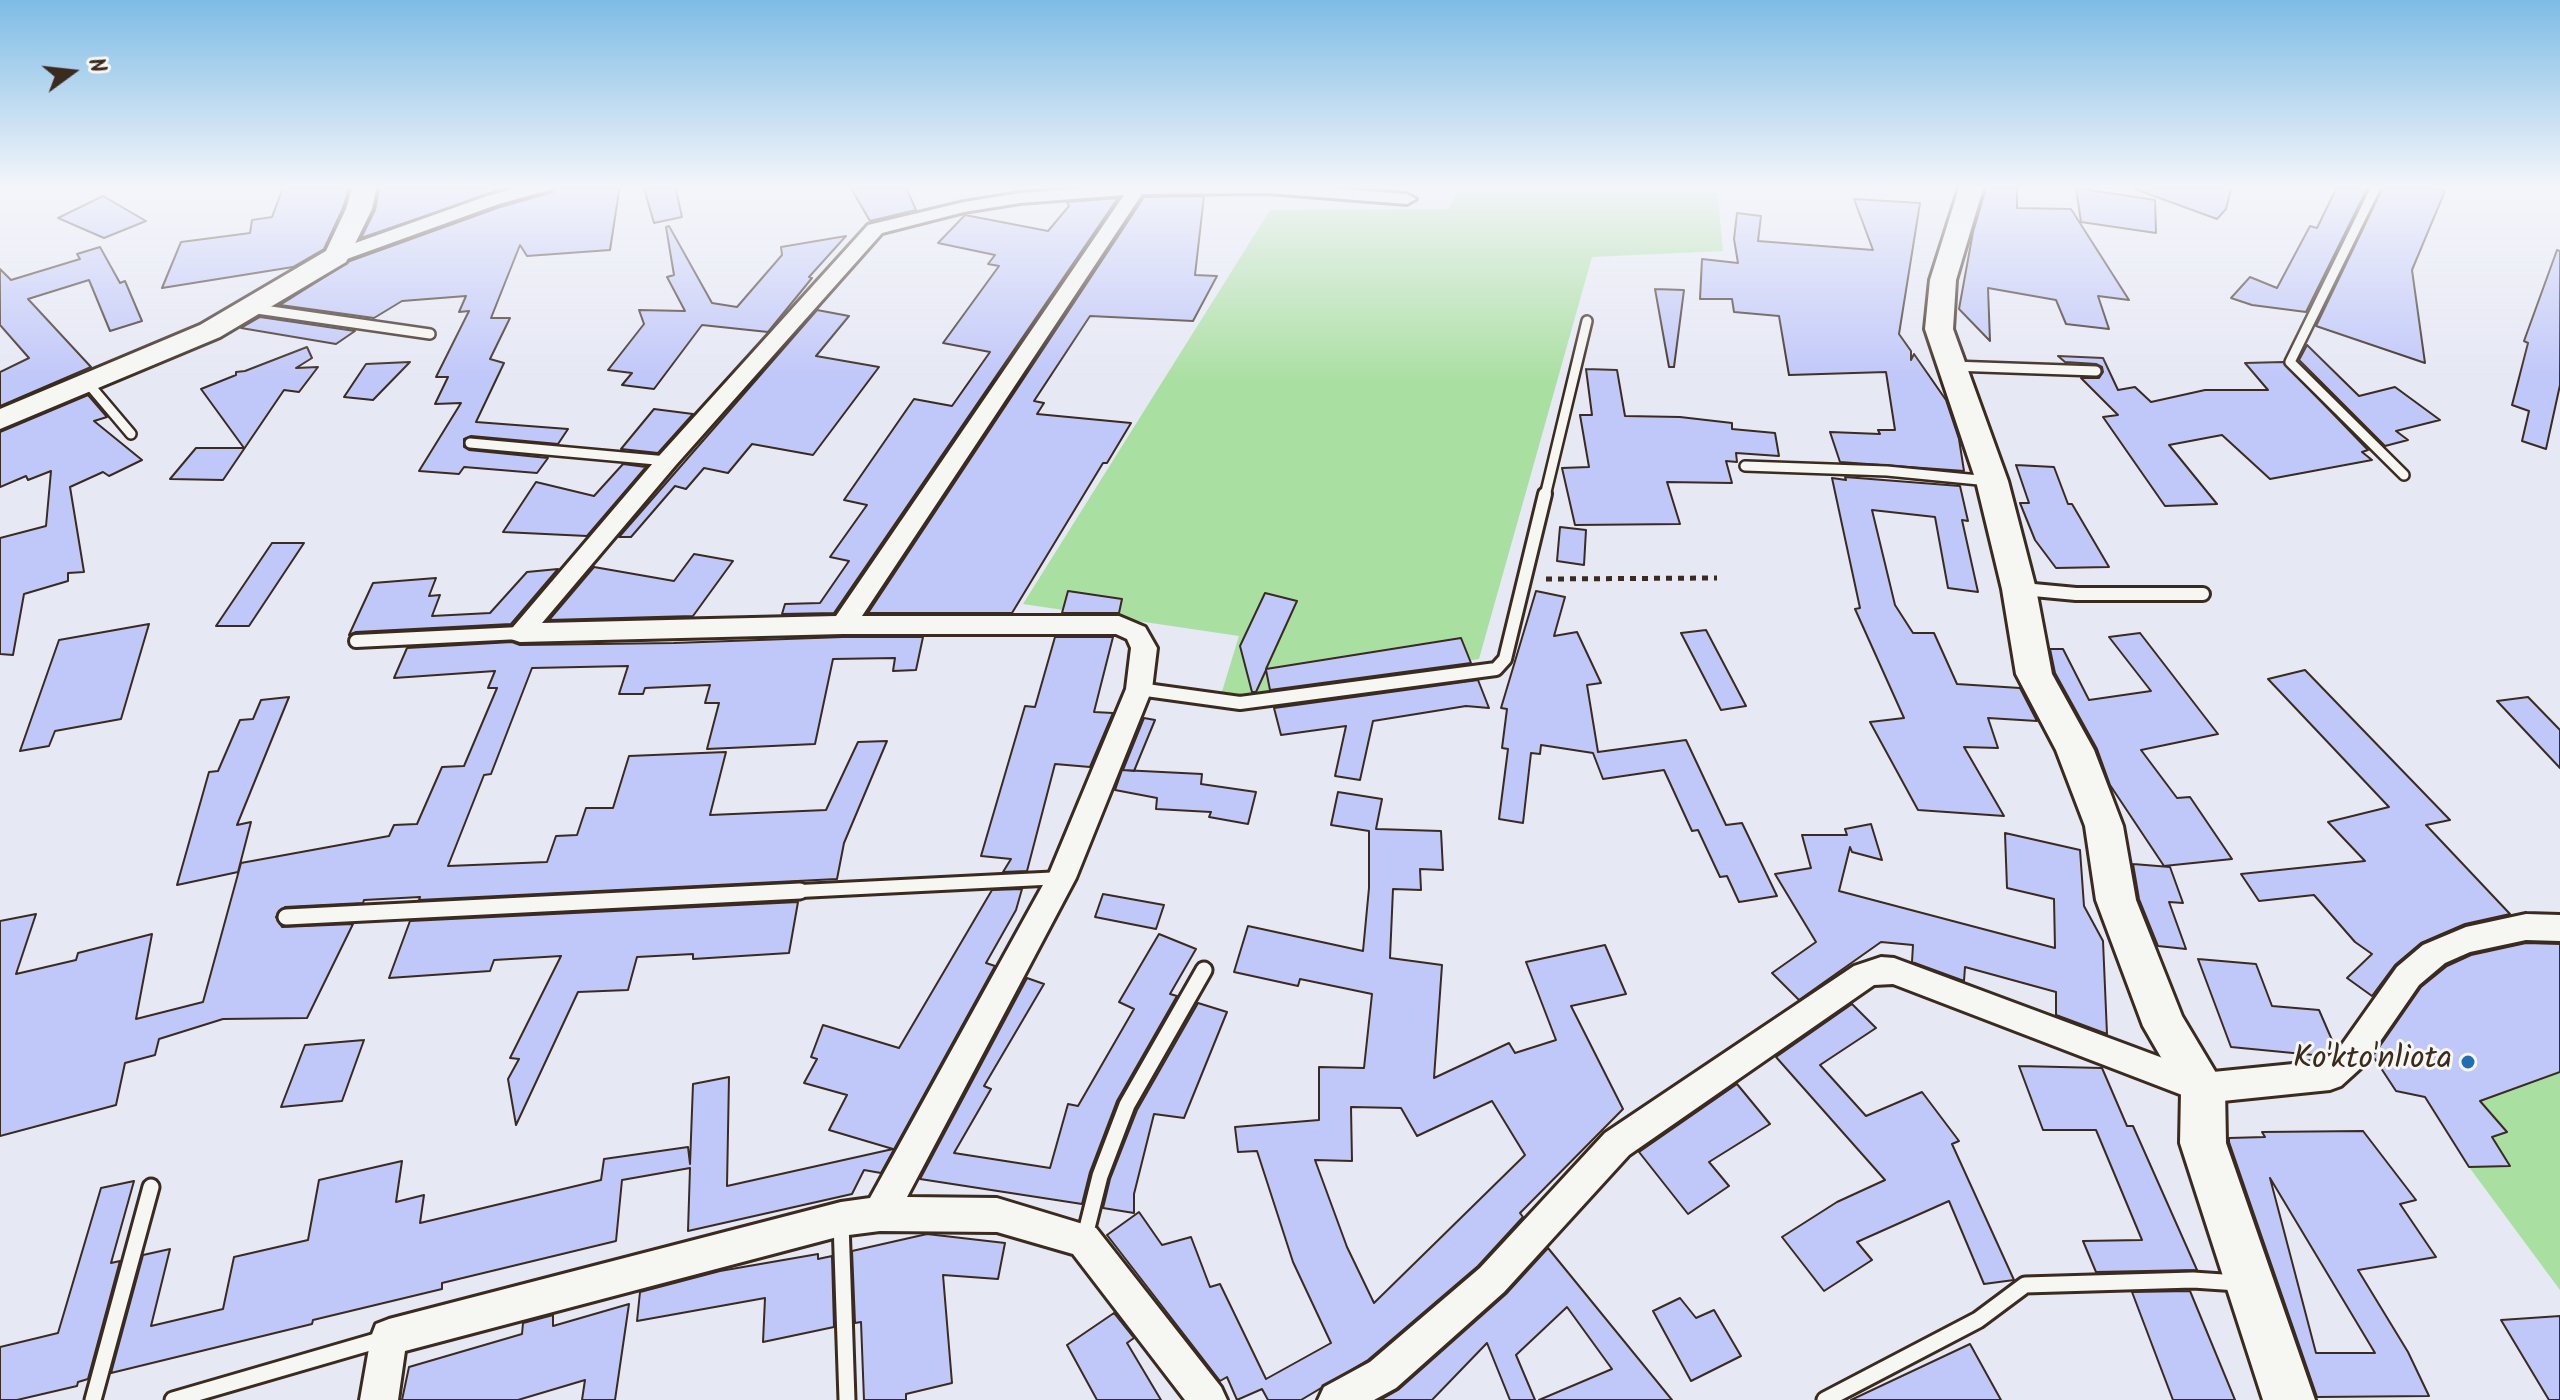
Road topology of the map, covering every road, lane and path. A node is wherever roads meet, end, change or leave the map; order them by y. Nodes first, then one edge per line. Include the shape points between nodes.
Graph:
1 (340, 250) edge
2 (353, 250) edge
3 (856, 250) edge
4 (1096, 250) edge
5 (1952, 250) edge
6 (2345, 250) edge
7 (337, 256) junction
8 (250, 308) junction
9 (1587, 321) dead end
10 (430, 334) dead end
11 (1952, 366) junction
12 (2096, 371) dead end
13 (87, 382) junction
14 (0, 420) edge
15 (131, 434) dead end
16 (470, 443) dead end
17 (667, 461) junction
18 (1745, 466) dead end
19 (2404, 475) dead end
20 (1992, 481) junction
21 (1717, 578) dead end
22 (1525, 579) junction
23 (2019, 589) junction
24 (2203, 594) dead end
25 (843, 625) junction
26 (520, 633) junction
27 (356, 641) dead end
28 (1139, 689) junction
29 (1062, 878) junction
30 (286, 917) dead end
31 (2560, 928) edge
32 (1204, 970) dead end
33 (2203, 1088) junction
34 (151, 1187) dead end
35 (880, 1214) junction
36 (841, 1219) junction
37 (1084, 1240) junction
38 (2248, 1283) junction
39 (389, 1337) junction
40 (93, 1400) edge
41 (173, 1400) edge
42 (379, 1400) edge
43 (847, 1400) edge
44 (1208, 1400) edge
45 (1337, 1400) edge
46 (1825, 1400) edge
47 (2289, 1400) edge

1 - 7 street
2 - 7 street
3 - 17 street
4 - 25 street
5 - 11 street via 1943,280 1939,329
6 - 19 lane via 2290,362
7 - 8 street
8 - 10 lane
8 - 13 street via 210,331
9 - 22 lane
11 - 12 lane
11 - 20 street
13 - 14 street
13 - 15 lane
16 - 17 lane
17 - 26 street
18 - 20 lane
20 - 23 street
21 - 22 path
22 - 28 lane via 1505,659 1496,669 1240,703
23 - 24 lane
23 - 33 street via 2034,674 2075,750 2104,826 2116,900 2165,1026
25 - 26 street
25 - 28 street via 1119,625 1136,633 1144,648
26 - 27 lane
28 - 29 street
29 - 30 lane
29 - 35 street
31 - 33 street via 2526,927 2466,940 2434,954 2408,976 2352,1056 2330,1075
32 - 37 lane via 1127,1105 1100,1176
33 - 38 street via 2203,1143
33 - 45 street via 1894,971 1865,975 1617,1144 1492,1280 1383,1375
34 - 40 lane
35 - 36 street
35 - 37 street via 997,1215
36 - 39 street
36 - 43 lane
37 - 44 street
38 - 46 lane via 2025,1285 1978,1320
38 - 47 street
39 - 41 lane
39 - 42 street

